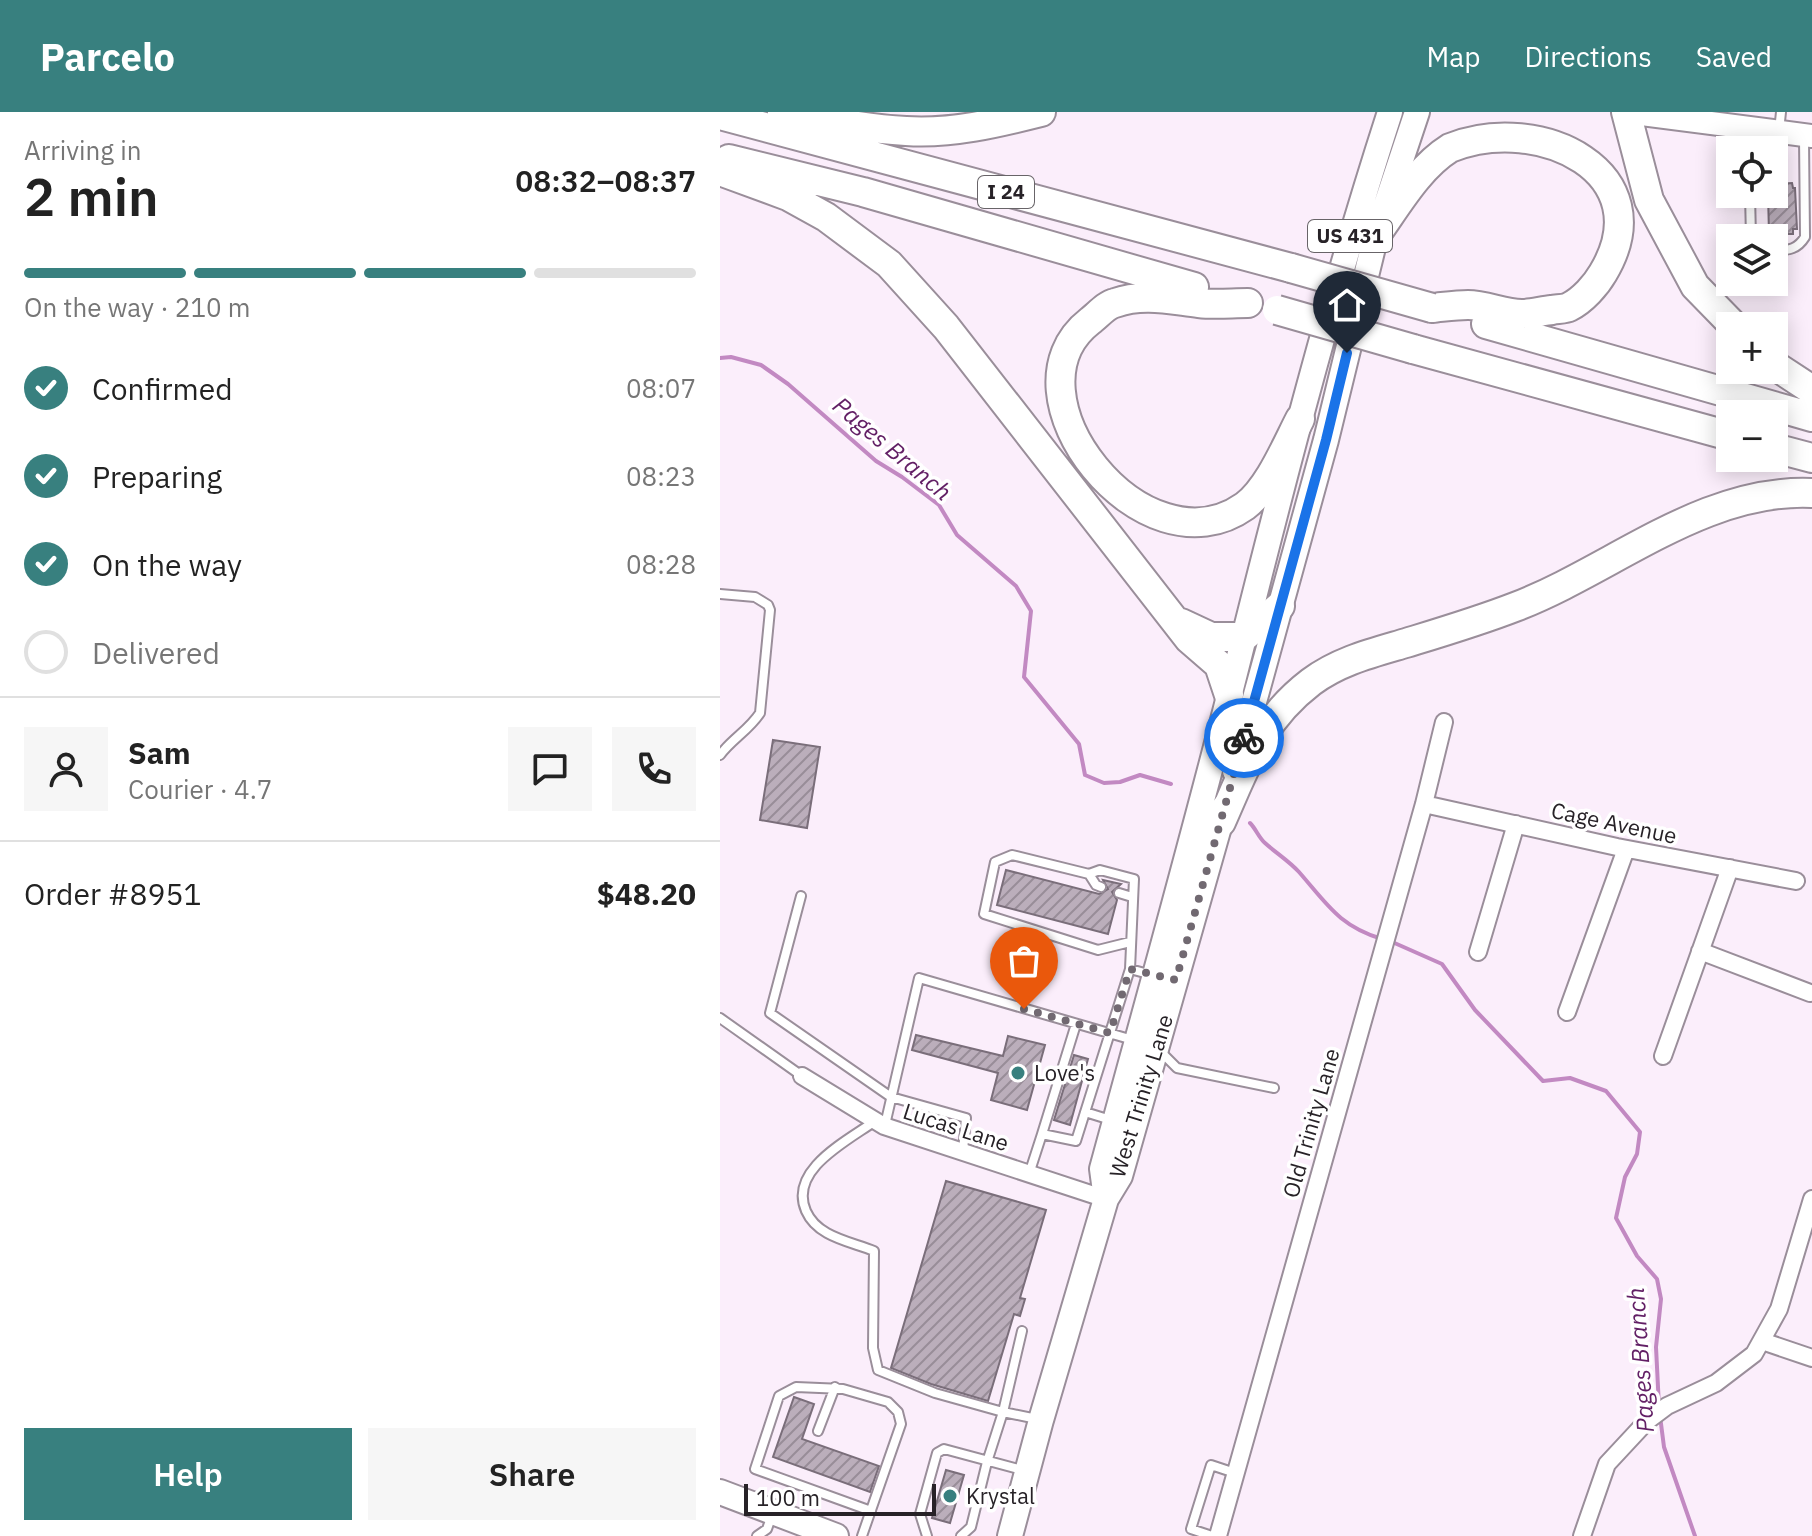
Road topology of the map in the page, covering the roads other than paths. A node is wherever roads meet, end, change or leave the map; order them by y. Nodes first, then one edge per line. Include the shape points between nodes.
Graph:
1 (782, 112) edge
2 (1041, 112) edge
3 (1390, 112) edge
4 (1417, 112) edge
5 (1625, 112) edge
6 (720, 115) edge
7 (1725, 118) edge
8 (1780, 122) edge
9 (1746, 136) edge
10 (1754, 136) edge
11 (1808, 136) edge
12 (720, 157) edge
13 (720, 171) edge
14 (1376, 235) junction
15 (1788, 250) edge
16 (1248, 303) junction
17 (1432, 308) junction
18 (1720, 312) edge
19 (1788, 374) edge
20 (1812, 390) edge
21 (1812, 417) edge
22 (1300, 419) junction
23 (1716, 432) edge
24 (1788, 452) edge
25 (1812, 458) edge
26 (1812, 493) edge
27 (720, 594) edge
28 (1280, 606) junction
29 (1174, 618) junction
30 (1244, 637) junction
31 (1229, 695) junction
32 (1444, 722) dead end
33 (720, 755) edge
34 (1424, 804) junction
35 (1221, 822) junction
36 (1516, 824) junction
37 (1626, 849) junction
38 (1730, 868) junction
39 (1089, 874) junction
40 (1796, 881) dead end
41 (1101, 887) dead end
42 (1119, 893) dead end
43 (801, 896) dead end
44 (1132, 897) junction
45 (1130, 942) junction
46 (1700, 951) junction
47 (1478, 952) dead end
48 (1130, 969) junction
49 (1165, 978) junction
50 (1810, 993) dead end
51 (1567, 1012) dead end
52 (720, 1018) edge
53 (1076, 1024) junction
54 (1110, 1033) junction
55 (1147, 1044) junction
56 (1663, 1056) dead end
57 (802, 1076) joint
58 (1274, 1088) dead end
59 (891, 1097) junction
60 (1085, 1112) junction
61 (880, 1123) junction
62 (1124, 1124) junction
63 (1042, 1134) junction
64 (963, 1152) junction
65 (1029, 1174) junction
66 (1106, 1199) junction
67 (1812, 1199) edge
68 (1808, 1221) edge
69 (1022, 1331) dead end
70 (1762, 1341) junction
71 (1812, 1358) edge
72 (835, 1387) junction
73 (1003, 1412) junction
74 (1041, 1420) junction
75 (818, 1431) dead end
76 (987, 1462) junction
77 (1027, 1471) junction
78 (1236, 1473) junction
79 (720, 1492) edge
80 (774, 1511) junction
81 (871, 1511) junction
82 (1188, 1533) edge
83 (757, 1536) edge
84 (836, 1536) edge
85 (862, 1536) edge
86 (927, 1536) edge
87 (961, 1536) edge
88 (1010, 1536) edge
89 (1212, 1536) edge
90 (1218, 1536) edge
91 (1582, 1536) edge

1 - 2 highway via 908,132 989,125
3 - 22 main road, West Trinity Lane / US 431
4 - 14 main road, West Trinity Lane / US 431
5 - 7 main road
5 - 18 highway via 1649,200 1695,286
6 - 17 highway, I 24, bridge
7 - 9 main road
8 - 10 main road
8 - 11 main road
11 - 15 lane via 1805,237
12 - 16 highway, I 24 via 863,192
13 - 29 highway via 788,196 889,264 946,327
14 - 17 highway via 1417,178 1449,148 1474,137 1530,128 1565,138 1595,161 1613,187 1619,238 1595,286 1569,307 1532,313 1470,305
14 - 28 main road, West Trinity Lane / US 431
16 - 22 highway via 1203,304 1156,296 1113,303 1082,327 1067,351 1061,375 1063,402 1074,434 1096,471 1123,497 1147,512 1197,522 1224,517 1246,505 1273,471
16 - 23 highway, I 24, bridge
17 - 21 highway, I 24
19 - 20 highway
22 - 30 main road, West Trinity Lane / US 431
24 - 25 highway
26 - 35 highway via 1731,505 1516,607 1339,664 1285,704 1261,734
27 - 33 lane via 755,597 770,610 760,713
28 - 30 highway
28 - 35 main road, West Trinity Lane / US 431
29 - 30 highway via 1211,637
29 - 31 highway via 1219,665
30 - 31 main road, West Trinity Lane / US 431
31 - 49 main road, West Trinity Lane / US 431
32 - 34 street, Old Trinity Lane
34 - 36 street, Cage Avenue
34 - 78 street, Old Trinity Lane
35 - 49 main road, West Trinity Lane / US 431
36 - 37 street, Cage Avenue
36 - 47 street
37 - 38 street, Cage Avenue
37 - 51 street
38 - 40 street, Cage Avenue
38 - 46 street
39 - 41 lane
39 - 44 lane via 1100,870 1134,879
39 - 45 lane via 1012,855 995,862 984,914 1098,950
42 - 44 lane
43 - 59 lane via 770,1013
44 - 45 lane
45 - 48 lane
46 - 50 street
46 - 56 street
48 - 49 lane
48 - 54 lane
49 - 55 main road, West Trinity Lane / US 431
52 - 57 lane
53 - 54 lane
53 - 59 lane via 919,978
53 - 63 lane
54 - 55 lane
54 - 60 lane
55 - 58 lane via 1177,1068
55 - 62 main road, West Trinity Lane / US 431
57 - 61 street, Lucas Lane
59 - 61 lane
59 - 64 lane via 966,1118
60 - 62 lane
60 - 63 lane via 1076,1141
61 - 64 street, Lucas Lane
61 - 73 lane via 816,1166 802,1188 809,1219 826,1233 874,1251 873,1348 878,1370
62 - 66 main road, West Trinity Lane / US 431 via 1120,1176
63 - 65 lane
64 - 65 street, Lucas Lane
65 - 66 street, Lucas Lane
66 - 74 main road, West Trinity Lane / US 431
67 - 68 street
68 - 70 street via 1779,1309
69 - 73 lane
70 - 71 street
70 - 91 street via 1754,1354 1716,1383 1647,1421 1607,1464
72 - 75 lane
72 - 81 lane via 888,1402 898,1412 901,1424
72 - 81 lane via 796,1387 779,1396 755,1469
73 - 74 lane
73 - 76 lane
74 - 77 main road, West Trinity Lane / US 431
76 - 77 lane
76 - 86 lane via 944,1449 937,1453 920,1514
76 - 87 lane via 971,1527
77 - 88 main road, West Trinity Lane / US 431
78 - 82 lane via 1211,1465
78 - 90 street, Old Trinity Lane
79 - 80 main road
80 - 83 lane via 767,1529
80 - 84 main road
81 - 85 lane
82 - 89 lane

